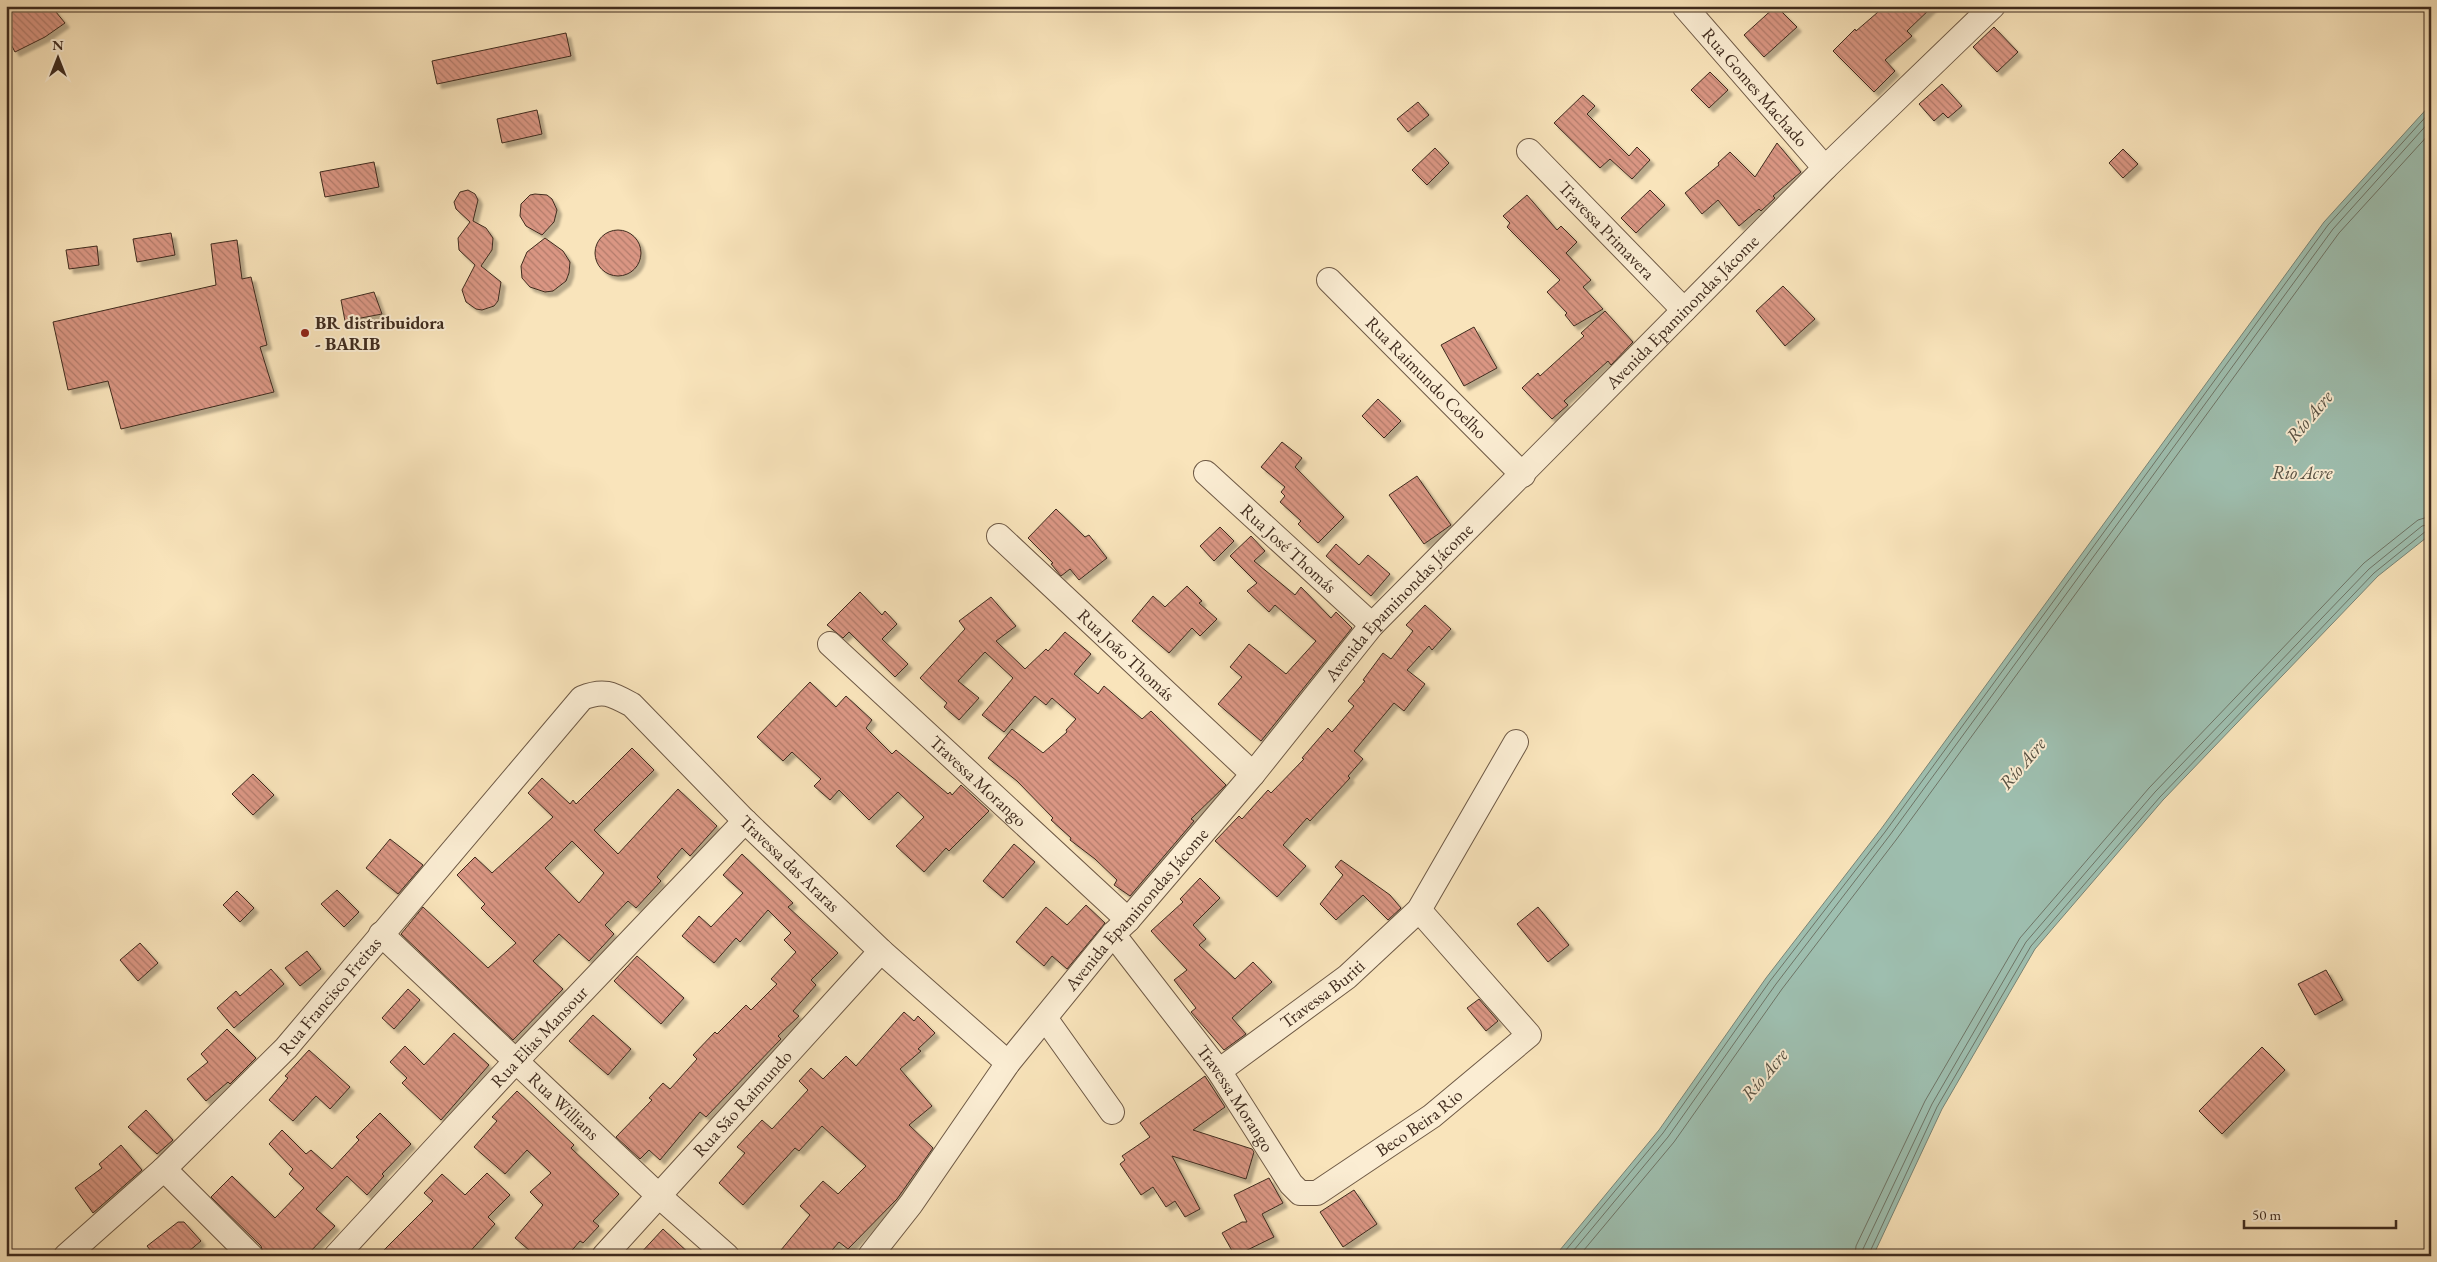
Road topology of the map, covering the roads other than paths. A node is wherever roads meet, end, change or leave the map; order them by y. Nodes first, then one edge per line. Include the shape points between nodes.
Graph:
1 (1684, 6) edge
2 (1991, 7) edge
3 (1529, 151) dead end
4 (1825, 168) junction
5 (1329, 280) dead end
6 (1684, 310) junction
7 (1206, 472) dead end
8 (1523, 475) junction
9 (999, 536) dead end
10 (1372, 625) junction
11 (830, 644) dead end
12 (571, 712) joint
13 (1516, 742) dead end
14 (1253, 774) junction
15 (745, 821) junction
16 (1419, 910) junction
17 (1120, 927) junction
18 (381, 934) junction
19 (882, 951) junction
20 (1045, 1018) junction
21 (515, 1062) junction
22 (1008, 1063) junction
23 (1219, 1071) junction
24 (1112, 1112) dead end
25 (164, 1169) junction
26 (1300, 1193) joint
27 (659, 1196) junction
28 (66, 1256) edge
29 (251, 1256) edge
30 (336, 1256) edge
31 (604, 1256) edge
32 (727, 1256) edge
33 (870, 1256) edge

1 - 4 street, Rua Gomes Machado
2 - 4 street, Avenida Epaminondas Jácome
3 - 6 street, Travessa Primavera
4 - 6 street, Avenida Epaminondas Jácome
5 - 8 street, Rua Raimundo Coelho
6 - 8 street, Avenida Epaminondas Jácome
7 - 10 street, Rua José Thomás
8 - 10 street, Avenida Epaminondas Jácome
9 - 14 street, Rua João Thomás
10 - 14 street, Avenida Epaminondas Jácome
11 - 17 street, Travessa Morango
12 - 15 street, Travessa das Araras via 582,698 594,693 610,693 632,705
12 - 18 street, Rua Francisco Freitas
13 - 16 street, Travessa Buriti
14 - 17 street, Avenida Epaminondas Jácome
15 - 19 street, Travessa das Araras
15 - 21 street, Rua Elias Mansour
16 - 23 street, Travessa Buriti via 1347,976
16 - 26 street, Beco Beira Rio via 1529,1035 1432,1116 1318,1193
17 - 20 street, Avenida Epaminondas Jácome
17 - 23 street, Travessa Morango
18 - 21 street, Rua Willians
18 - 25 street, Rua Francisco Freitas via 286,1048
19 - 22 street, Travessa das Araras
19 - 27 street, Rua São Raimundo
20 - 22 street, Avenida Epaminondas Jácome
20 - 24 street
21 - 27 street, Rua Willians
21 - 30 street, Rua Elias Mansour
22 - 33 street, Avenida Epaminondas Jácome via 911,1204
23 - 26 street, Travessa Morango via 1291,1184
25 - 28 street, Rua Francisco Freitas
25 - 29 street
27 - 31 street, Rua São Raimundo
27 - 32 street, Rua Willians

